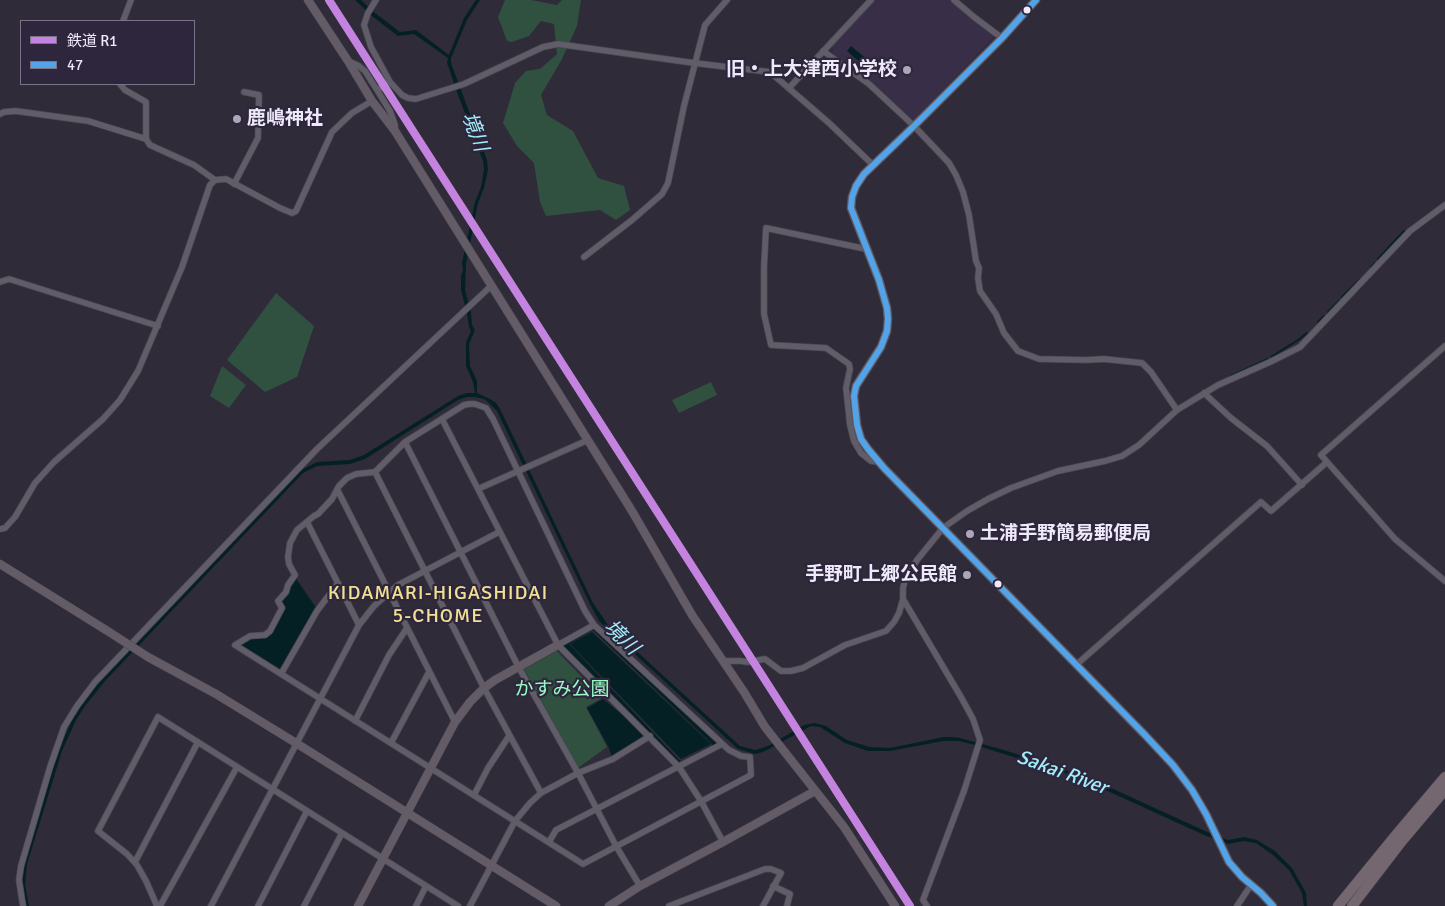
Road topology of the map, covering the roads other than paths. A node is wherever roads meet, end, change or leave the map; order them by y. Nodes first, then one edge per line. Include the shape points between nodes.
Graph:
1 (131, 0) edge
2 (308, 0) edge
3 (376, 0) edge
4 (728, 0) edge
5 (871, 0) edge
6 (954, 0) edge
7 (1036, 0) edge
8 (123, 20) edge
9 (1002, 38) junction
10 (823, 51) junction
11 (348, 61) junction
12 (694, 63) junction
13 (390, 82) junction
14 (121, 85) edge
15 (789, 88) junction
16 (377, 90) junction
17 (244, 92) dead end
18 (372, 101) junction
19 (0, 114) edge
20 (914, 126) junction
21 (395, 131) junction
22 (146, 139) junction
23 (874, 165) junction
24 (215, 180) junction
25 (234, 184) junction
26 (1445, 205) edge
27 (866, 249) junction
28 (584, 257) dead end
29 (0, 282) edge
30 (491, 286) junction
31 (158, 326) junction
32 (1445, 346) edge
33 (1204, 394) junction
34 (1177, 410) junction
35 (442, 419) junction
36 (588, 440) junction
37 (405, 442) junction
38 (879, 462) junction
39 (1327, 462) junction
40 (517, 471) junction
41 (374, 472) junction
42 (1302, 485) junction
43 (337, 489) junction
44 (478, 489) junction
45 (307, 522) junction
46 (943, 528) junction
47 (0, 529) edge
48 (499, 532) junction
49 (461, 552) junction
50 (0, 564) edge
51 (424, 570) junction
52 (1445, 581) edge
53 (338, 583) junction
54 (389, 592) junction
55 (903, 599) junction
56 (359, 625) junction
57 (594, 625) junction
58 (407, 628) junction
59 (558, 645) junction
60 (724, 661) junction
61 (1076, 665) junction
62 (518, 666) junction
63 (429, 672) junction
64 (281, 674) junction
65 (484, 688) junction
66 (320, 698) junction
67 (355, 720) junction
68 (455, 722) junction
69 (510, 736) junction
70 (650, 736) junction
71 (198, 742) junction
72 (296, 743) junction
73 (391, 743) junction
74 (722, 744) junction
75 (237, 767) junction
76 (679, 767) junction
77 (430, 768) junction
78 (578, 773) junction
79 (1445, 778) edge
80 (272, 789) junction
81 (1445, 790) edge
82 (815, 791) junction
83 (541, 793) junction
84 (474, 795) junction
85 (702, 801) junction
86 (597, 809) junction
87 (307, 811) junction
88 (406, 813) junction
89 (515, 821) junction
90 (342, 833) junction
91 (549, 842) junction
92 (723, 842) junction
93 (616, 846) junction
94 (383, 858) junction
95 (134, 862) junction
96 (491, 865) junction
97 (1251, 885) junction
98 (426, 886) junction
99 (640, 886) junction
100 (773, 886) junction
101 (679, 902) junction
102 (23, 906) edge
103 (158, 906) edge
104 (211, 906) edge
105 (258, 906) edge
106 (304, 906) edge
107 (358, 906) edge
108 (416, 906) edge
109 (458, 906) edge
110 (470, 906) edge
111 (556, 906) edge
112 (609, 906) edge
113 (669, 906) edge
114 (686, 906) edge
115 (763, 906) edge
116 (787, 906) edge
117 (895, 906) edge
118 (927, 906) edge
119 (1237, 906) edge
120 (1273, 906) edge
121 (1338, 906) edge
122 (1352, 906) edge

1 - 8 street
2 - 11 street
3 - 13 street via 364,25 371,47
4 - 12 street via 705,25
5 - 10 street
6 - 9 street
7 - 9 street
9 - 20 street
10 - 15 street
10 - 20 street via 870,84
11 - 16 street via 365,71
11 - 18 street
12 - 13 street via 558,44 544,47 464,84 416,99 408,98
12 - 15 street via 770,72
12 - 28 street via 668,183 662,194
13 - 16 street
14 - 22 street via 146,102
15 - 23 street
16 - 21 street via 390,111
17 - 25 street via 260,95 258,138
18 - 21 street
18 - 25 street via 352,113 332,132 296,211 292,213 280,208
19 - 22 street via 16,111 88,121
20 - 23 street
20 - 34 street via 956,175 963,192 979,268 980,291 1018,351 1039,359 1104,359 1142,363
21 - 30 street
22 - 24 street via 150,145
23 - 27 street via 859,179 851,202
24 - 25 street via 226,179
24 - 31 street via 210,185
26 - 33 street via 1410,231 1300,347
27 - 38 street via 884,296 888,319 881,347 856,386 854,409 861,439
27 - 38 street via 766,228 764,314 771,345 826,348 850,364 846,388 854,441 861,453 871,461
29 - 31 street via 8,279
30 - 36 street
30 - 102 street via 317,449 95,682 64,727 50,767 21,866 19,880
31 - 47 street via 120,400 54,462 35,483 15,517
32 - 39 street via 1321,455
33 - 34 street
33 - 42 street via 1267,446
34 - 46 street via 1122,456 1058,470 1011,488
35 - 37 street
35 - 40 street via 464,405 486,408
35 - 44 street
36 - 40 street
36 - 60 street via 692,615
37 - 41 street
37 - 49 street
38 - 46 street
39 - 42 street
39 - 52 street via 1395,538
40 - 44 street
40 - 57 street
41 - 43 street via 347,478
41 - 51 street
42 - 61 street via 1272,512 1262,502
43 - 45 street via 332,499
43 - 54 street
44 - 48 street
45 - 53 street
45 - 64 street via 297,530 290,543 289,564 295,575 278,600 282,608 270,631 265,635 250,636 234,645
46 - 55 street via 904,580
46 - 61 street
48 - 49 street
48 - 59 street
49 - 51 street
49 - 62 street
50 - 72 street, bridge via 148,657
51 - 54 street
51 - 65 street
53 - 56 street
53 - 64 street via 317,611
54 - 56 street
54 - 58 street
55 - 60 street via 899,613 886,631 845,645 803,668 781,671 765,659
55 - 118 street via 965,704 980,740 923,900
56 - 66 street
57 - 59 street
57 - 74 street
58 - 63 street
58 - 67 street
59 - 62 street
59 - 70 street
60 - 82 street via 765,727
61 - 97 street via 1173,765 1206,814 1229,862
62 - 65 street
62 - 78 street
63 - 68 street
63 - 73 street
64 - 66 street
65 - 68 street
65 - 69 street
66 - 67 street
66 - 72 street
67 - 73 street
68 - 77 street
69 - 83 street
69 - 84 street
70 - 76 street
70 - 78 street via 613,759
71 - 75 street
71 - 95 street
71 - 95 street via 158,717 98,832
72 - 80 street
72 - 88 street
73 - 77 street
74 - 76 street
74 - 85 street via 735,754 750,757 751,775
75 - 80 street
75 - 103 street
76 - 85 street
76 - 86 street
77 - 84 street
77 - 88 street
78 - 83 street
78 - 86 street
79 - 121 highway
80 - 87 street
80 - 104 street
81 - 122 highway
82 - 92 street
82 - 117 street via 844,828
83 - 89 street
84 - 89 street
85 - 92 street
85 - 93 street
86 - 91 street via 556,830
86 - 93 street
87 - 90 street
87 - 105 street
88 - 94 street
88 - 96 street
89 - 91 street
89 - 96 street
90 - 94 street
90 - 106 street
91 - 93 street via 583,864
92 - 99 street
93 - 99 street
94 - 98 street
94 - 107 street
95 - 103 street
96 - 110 street
96 - 111 street
97 - 119 street
97 - 120 street
98 - 108 street
98 - 109 street
99 - 112 street
100 - 101 street via 781,873 765,869
100 - 115 street
100 - 116 street via 790,894
101 - 113 street
101 - 114 street

